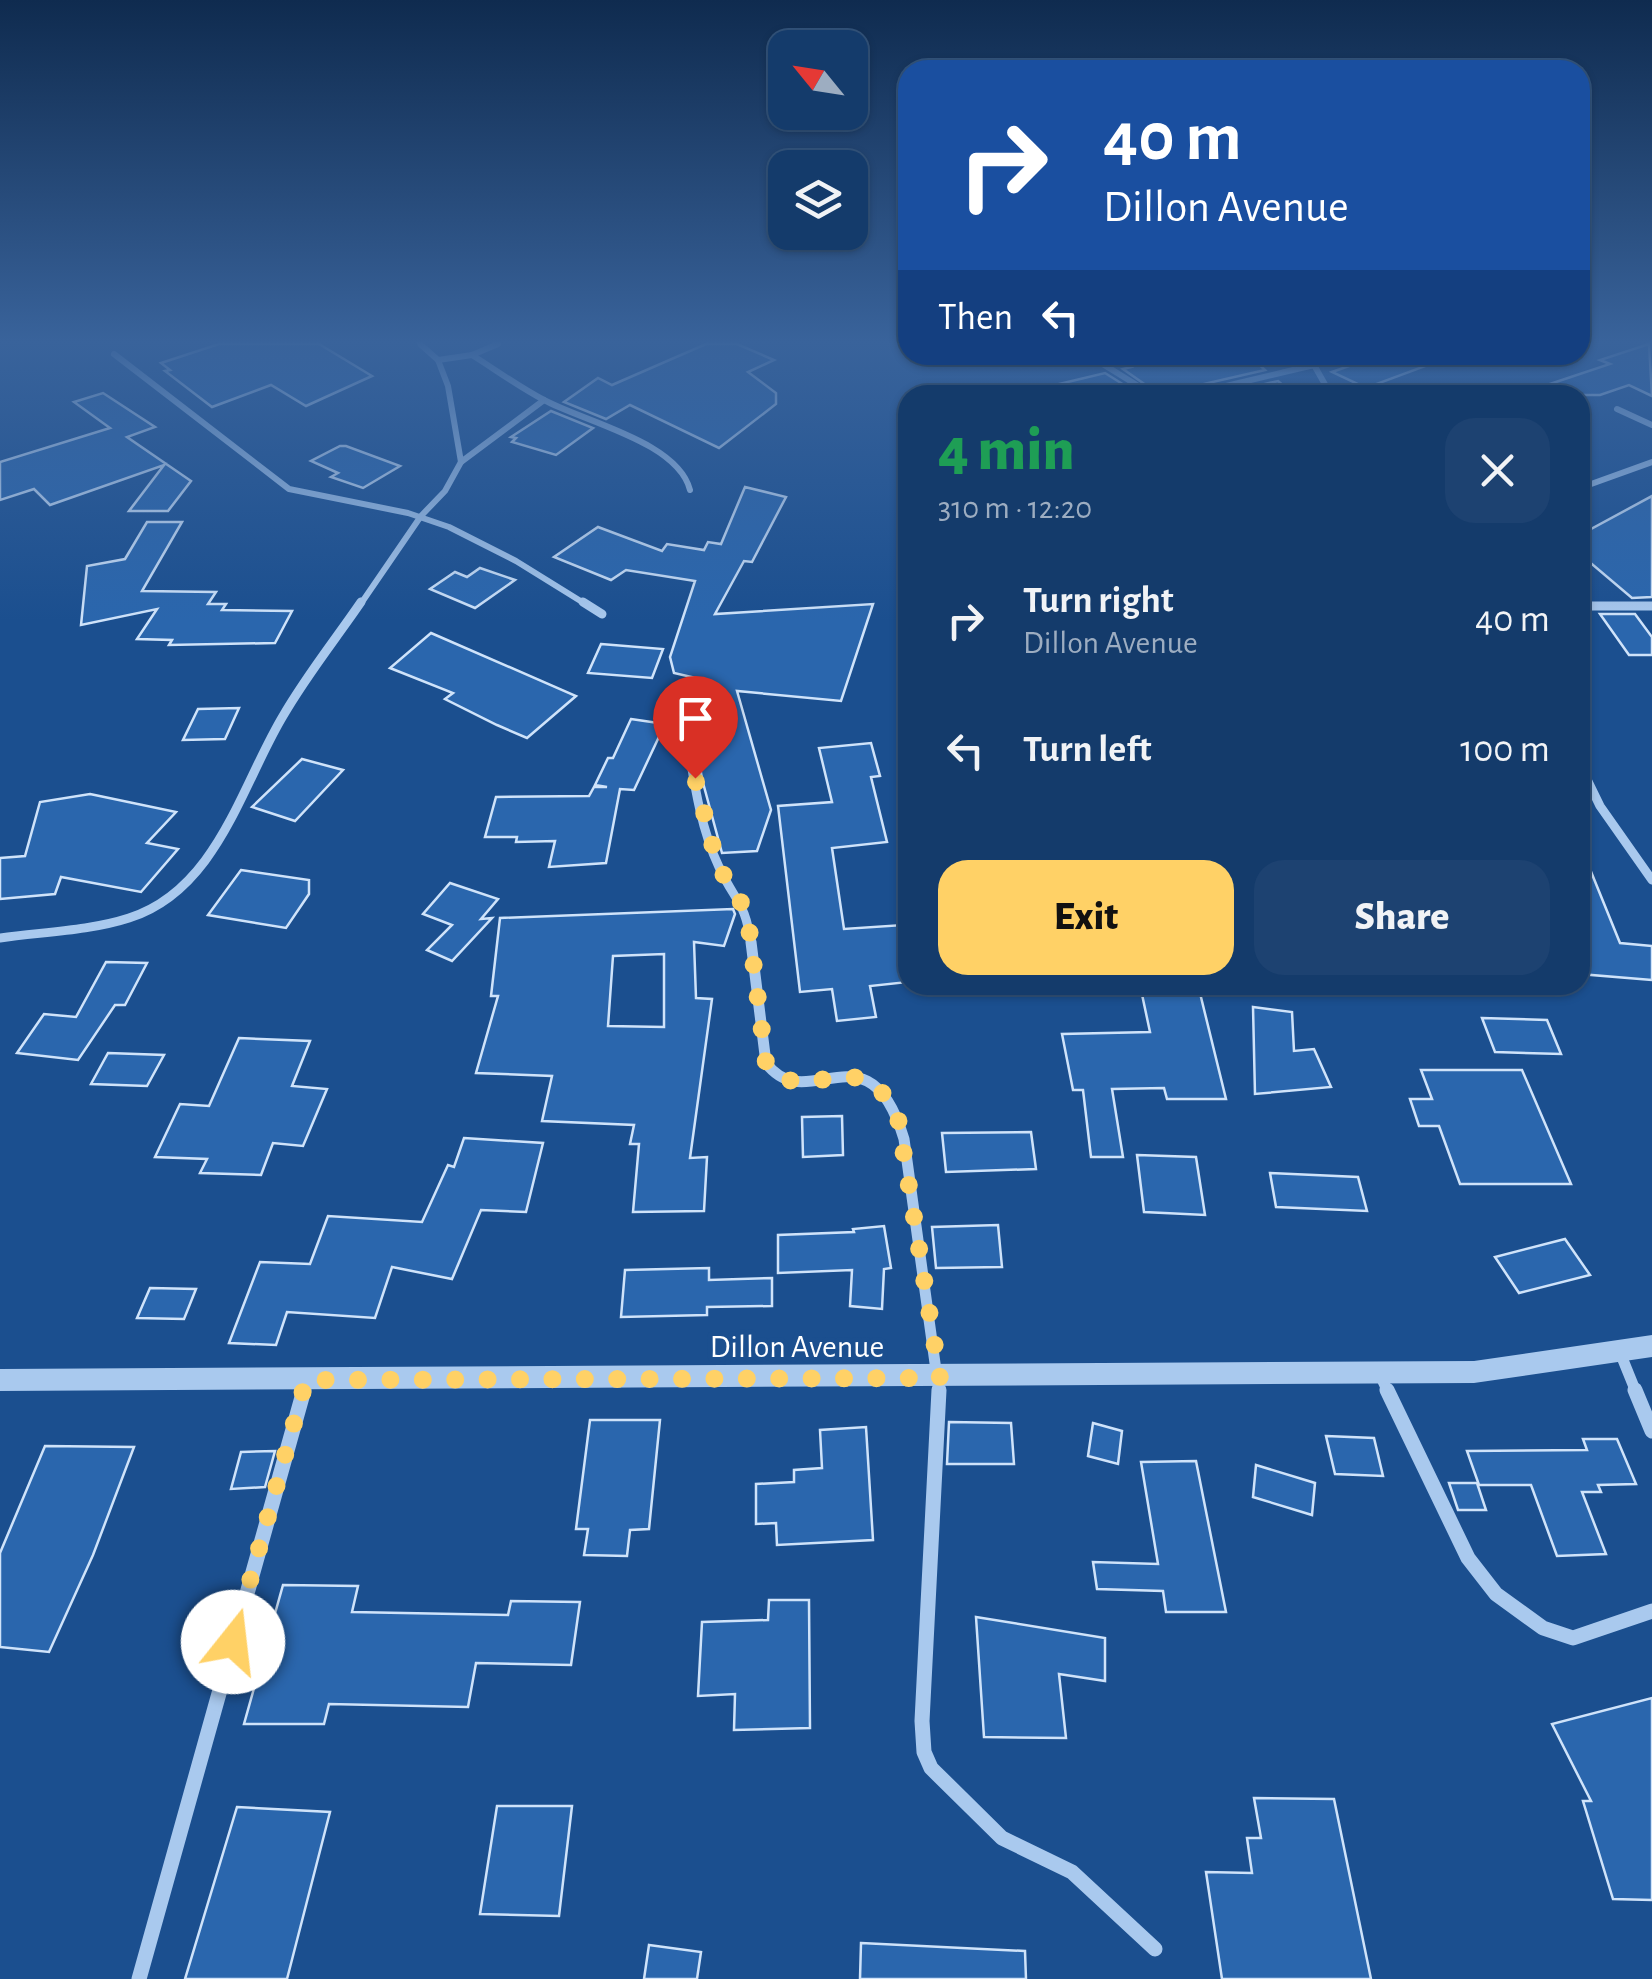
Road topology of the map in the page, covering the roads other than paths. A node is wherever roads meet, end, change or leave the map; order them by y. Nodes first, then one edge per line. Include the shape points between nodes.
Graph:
1 (221, 436) edge
2 (457, 436) edge
3 (495, 436) edge
4 (626, 436) edge
5 (461, 462) junction
6 (1652, 462) edge
7 (1590, 484) edge
8 (690, 490) dead end
9 (421, 516) junction
10 (1590, 606) edge
11 (1652, 606) edge
12 (602, 614) dead end
13 (683, 715) dead end
14 (1590, 786) edge
15 (1652, 880) edge
16 (0, 938) edge
17 (1652, 1346) edge
18 (1619, 1350) junction
19 (1380, 1374) junction
20 (940, 1378) junction
21 (0, 1380) edge
22 (306, 1380) junction
23 (1652, 1431) edge
24 (1652, 1611) edge
25 (1154, 1949) dead end
26 (139, 1979) edge

1 - 9 street via 289,489
2 - 5 street
3 - 5 street
4 - 8 street via 661,452 686,474
5 - 9 street
6 - 7 street
9 - 12 street via 474,537
9 - 16 street via 283,715 201,868 128,918
10 - 11 street
13 - 20 street via 718,866 747,912 766,1063 789,1083 837,1075 859,1079 884,1094 898,1118
14 - 15 street
17 - 18 street, Dillon Avenue
18 - 19 street, Dillon Avenue via 1474,1372
18 - 23 street
19 - 20 street, Dillon Avenue
19 - 24 street via 1468,1558 1496,1594 1543,1628 1573,1638
20 - 22 street, Dillon Avenue
20 - 25 street via 924,1752 931,1768 1002,1838 1072,1872
21 - 22 street, Dillon Avenue
22 - 26 street

